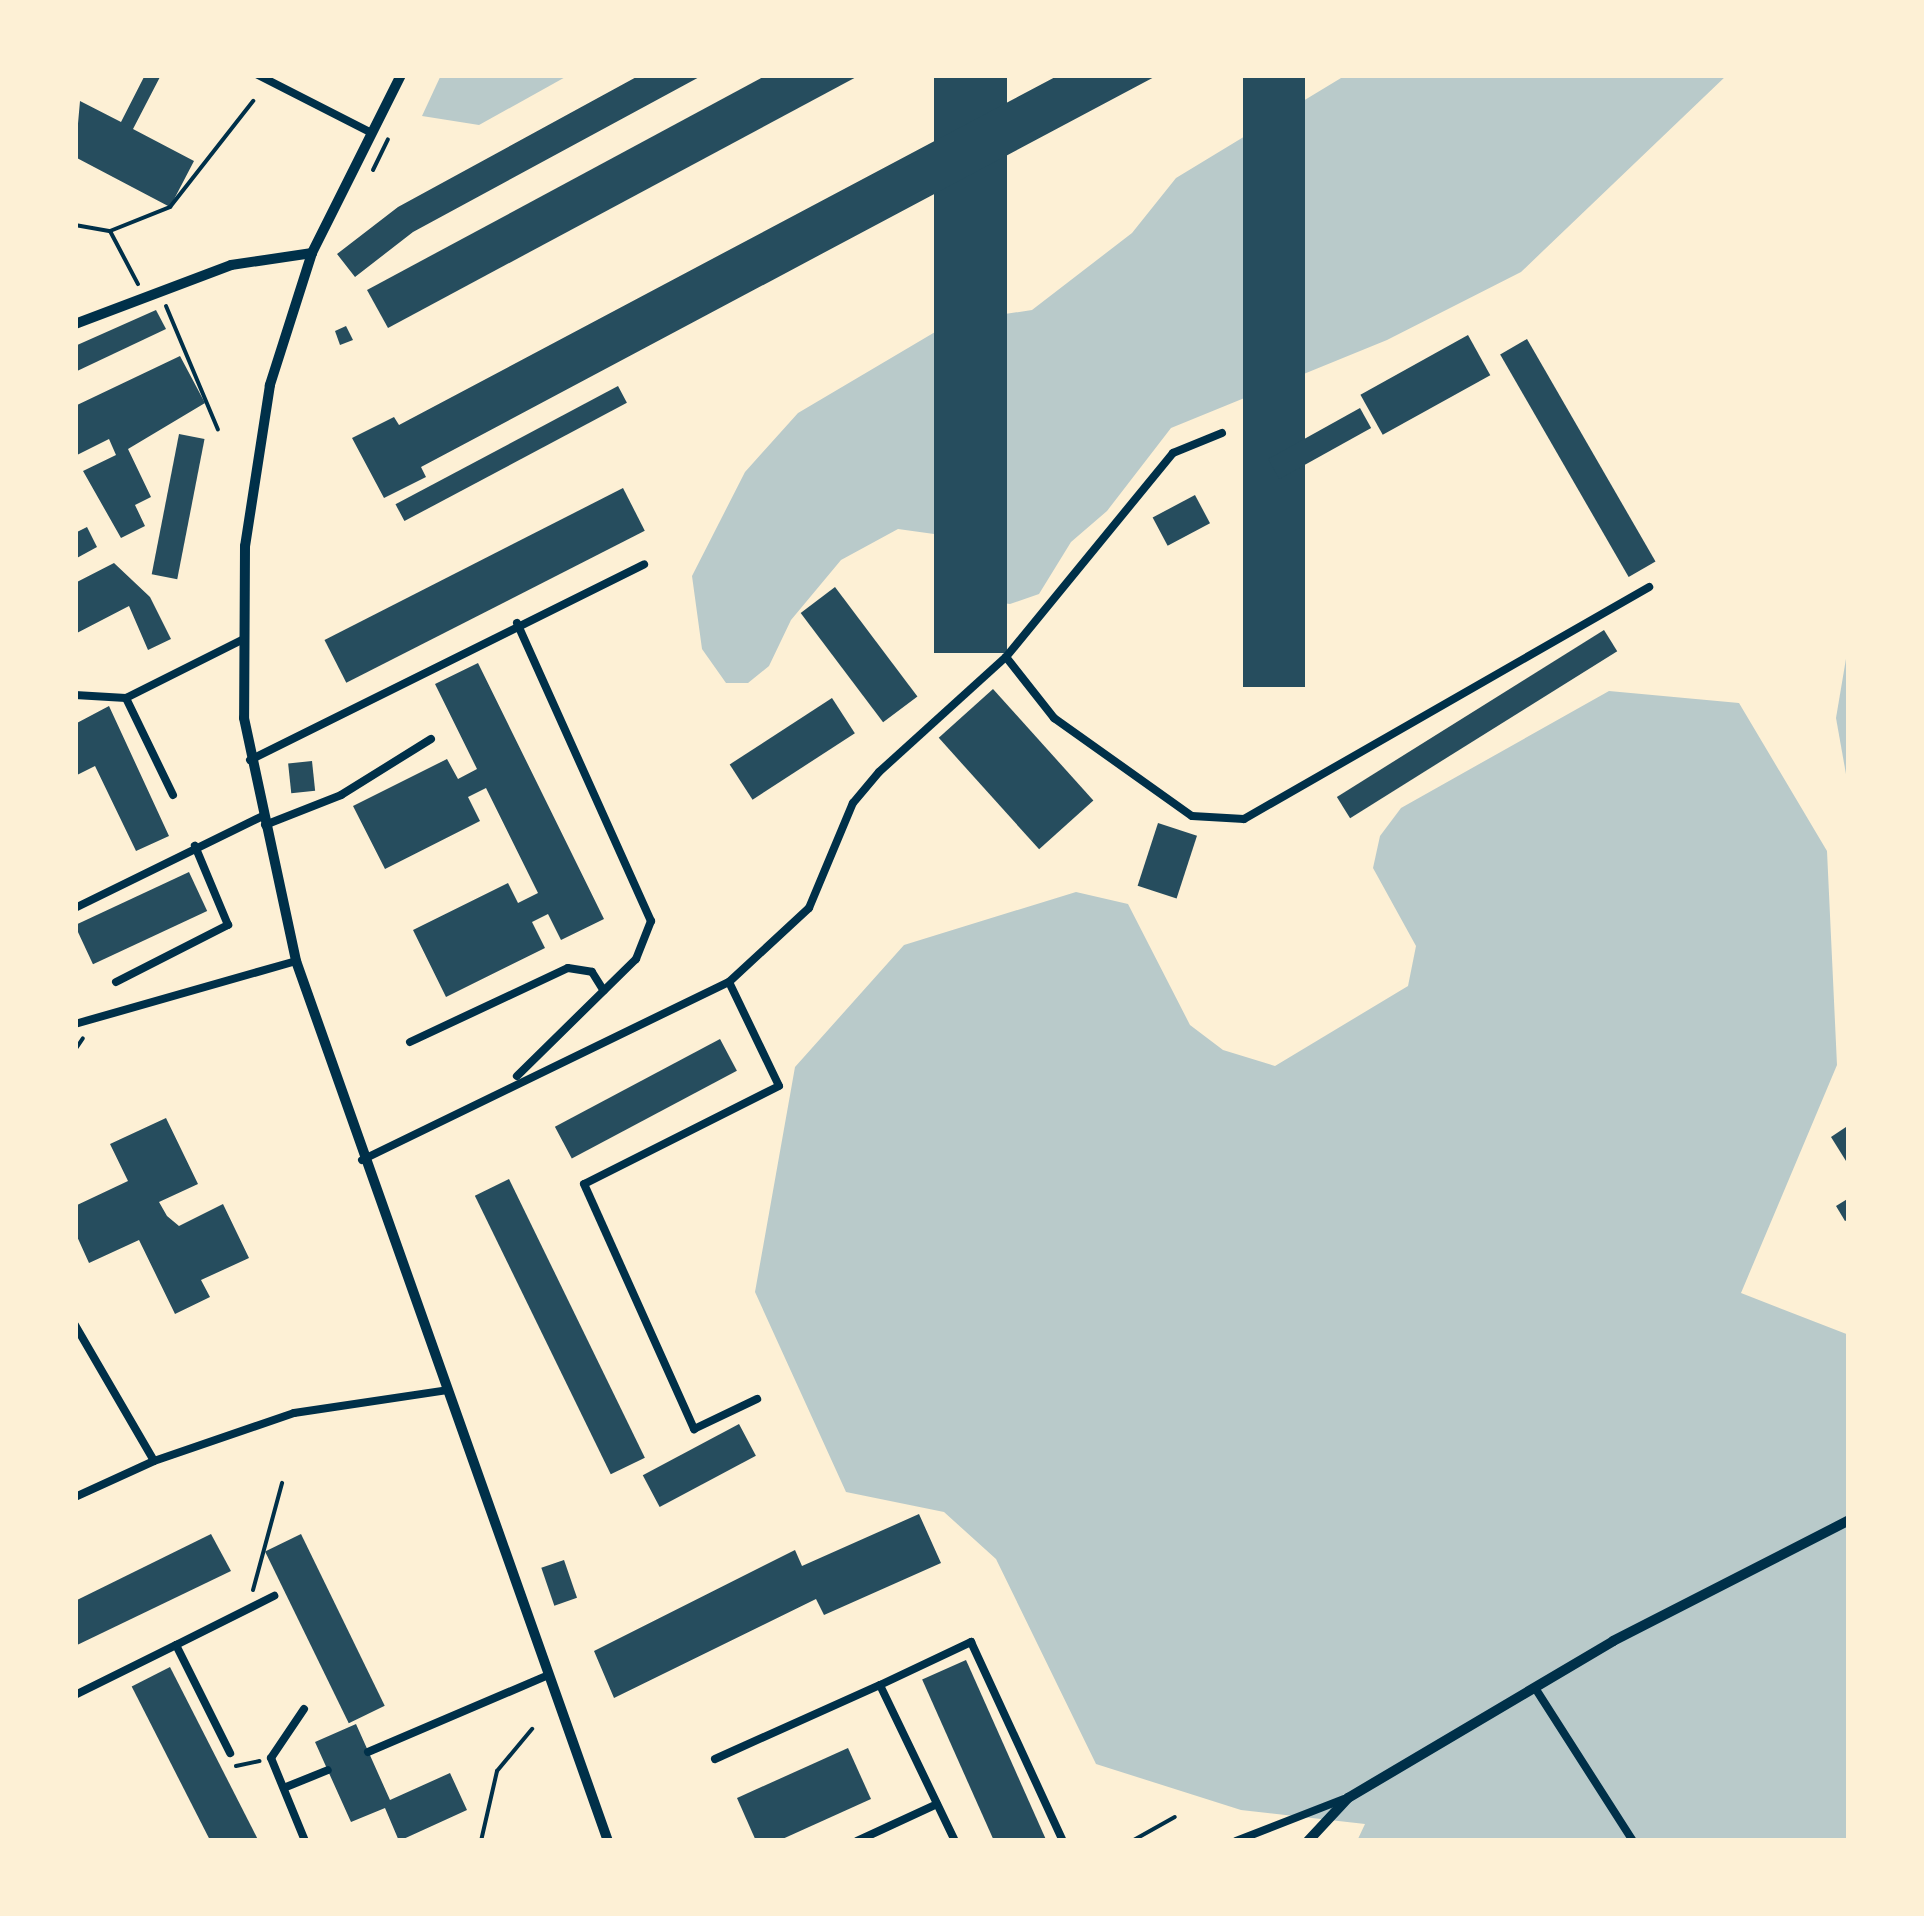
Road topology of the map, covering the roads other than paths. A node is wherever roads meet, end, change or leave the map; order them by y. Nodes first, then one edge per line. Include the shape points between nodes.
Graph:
1 (258, 75) edge
2 (401, 75) edge
3 (370, 132) junction
4 (312, 253) junction
5 (75, 324) edge
6 (1222, 432) dead end
7 (644, 564) dead end
8 (1649, 588) dead end
9 (517, 623) junction
10 (242, 640) junction
11 (1006, 657) junction
12 (75, 695) edge
13 (126, 698) junction
14 (431, 739) dead end
15 (250, 760) junction
16 (173, 795) dead end
17 (264, 820) junction
18 (195, 846) junction
19 (75, 908) edge
20 (296, 961) junction
21 (116, 982) dead end
22 (729, 982) junction
23 (604, 992) junction
24 (75, 1024) edge
25 (410, 1042) dead end
26 (514, 1079) junction
27 (362, 1160) junction
28 (75, 1325) edge
29 (447, 1390) junction
30 (757, 1398) dead end
31 (154, 1461) junction
32 (75, 1497) edge
33 (1849, 1520) edge
34 (274, 1596) dead end
35 (176, 1645) junction
36 (546, 1676) junction
37 (880, 1685) junction
38 (1537, 1691) junction
39 (75, 1695) edge
40 (304, 1709) dead end
41 (368, 1752) dead end
42 (230, 1753) road end
43 (715, 1759) dead end
44 (328, 1770) dead end
45 (286, 1787) junction
46 (1348, 1798) junction
47 (937, 1804) junction
48 (305, 1841) edge
49 (608, 1841) edge
50 (857, 1841) edge
51 (955, 1841) edge
52 (1063, 1841) edge
53 (1236, 1841) edge
54 (1308, 1841) edge
55 (1634, 1841) edge

1 - 3 lane
2 - 3 street
3 - 4 street
4 - 5 street via 231,265
4 - 10 street via 259,436
6 - 11 lane via 1174,453
7 - 9 lane
8 - 11 lane via 1244,819 1192,816 1138,785 1054,718
9 - 15 lane
9 - 23 lane via 651,920 636,959
10 - 13 lane
10 - 15 street
11 - 22 lane via 879,772 852,804 809,908
12 - 13 lane
13 - 16 lane
14 - 17 lane via 341,795
15 - 17 street
17 - 18 lane
17 - 20 street
18 - 19 lane
18 - 21 lane via 228,925
20 - 24 lane
20 - 27 street
22 - 26 lane
22 - 30 lane via 778,1086 584,1184 694,1429
23 - 25 lane via 592,972 568,968
23 - 26 lane
26 - 27 lane
27 - 29 street
28 - 31 lane
29 - 31 lane via 294,1413
29 - 36 street
31 - 32 lane
33 - 38 street via 1613,1641
34 - 35 lane
35 - 39 lane
35 - 42 lane
36 - 41 lane
36 - 49 street
37 - 43 lane
37 - 47 lane
37 - 52 lane via 971,1642
38 - 46 street
38 - 55 lane
40 - 45 lane via 271,1758
44 - 45 lane
45 - 48 lane
46 - 53 lane
46 - 54 street
47 - 50 lane
47 - 51 lane

